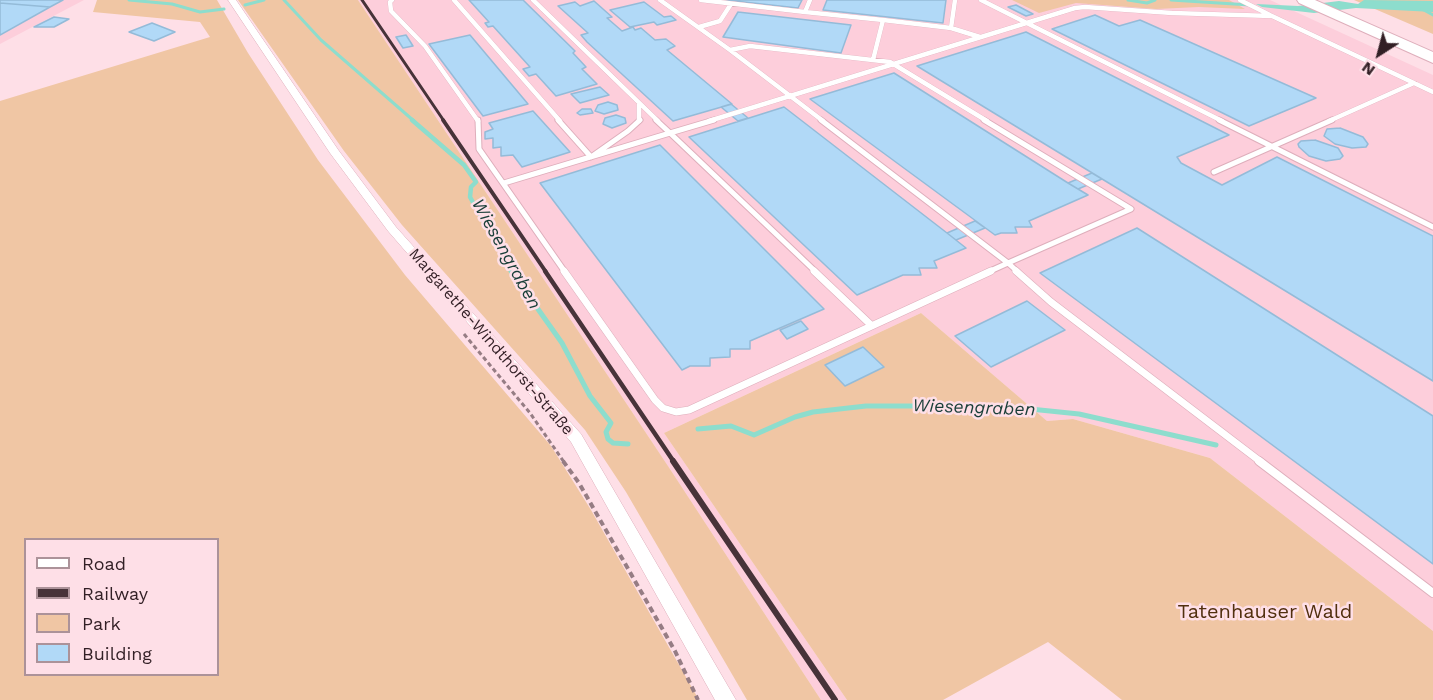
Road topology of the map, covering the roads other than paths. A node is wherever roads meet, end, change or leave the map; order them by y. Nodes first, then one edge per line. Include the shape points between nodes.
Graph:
1 (232, 0) edge
2 (392, 0) edge
3 (454, 0) edge
4 (534, 0) edge
5 (660, 0) edge
6 (701, 0) edge
7 (810, 0) edge
8 (955, 0) edge
9 (981, 0) edge
10 (1241, 0) edge
11 (731, 4) junction
12 (1323, 5) edge
13 (805, 12) junction
14 (1272, 16) junction
15 (883, 20) junction
16 (1026, 23) junction
17 (699, 27) junction
18 (951, 28) junction
19 (980, 37) junction
20 (1433, 49) edge
21 (730, 50) junction
22 (1433, 58) edge
23 (873, 60) junction
24 (896, 64) junction
25 (1414, 83) junction
26 (1433, 92) edge
27 (789, 97) junction
28 (639, 104) junction
29 (670, 133) junction
30 (1272, 146) junction
31 (591, 157) junction
32 (1214, 172) dead end
33 (504, 183) junction
34 (1433, 227) edge
35 (1008, 262) junction
36 (871, 325) junction
37 (1433, 593) edge
38 (726, 700) edge

1 - 38 street, Margarethe-Windthorst-Straße via 392,230 576,438
2 - 33 lane via 391,11 425,46 478,120 479,149
3 - 31 lane
4 - 28 lane
5 - 17 lane
6 - 11 lane
7 - 13 lane
8 - 18 lane
9 - 16 lane
10 - 14 lane
11 - 13 lane
11 - 17 lane via 720,21
12 - 20 highway
12 - 22 highway
13 - 15 lane
14 - 16 lane via 1084,7
14 - 25 lane
15 - 18 lane
15 - 23 lane
16 - 19 lane
16 - 30 lane
17 - 21 lane
18 - 19 lane
19 - 24 lane
21 - 23 lane via 750,45
21 - 27 lane
23 - 24 lane
24 - 27 lane
24 - 35 lane via 1131,209
25 - 26 lane
25 - 30 lane
27 - 29 lane
27 - 35 lane
28 - 29 lane
28 - 31 lane via 640,120
29 - 31 lane
29 - 36 lane
30 - 32 lane
30 - 34 lane
31 - 33 lane
33 - 36 lane via 663,408 689,410
35 - 36 lane
35 - 37 lane via 1050,302

